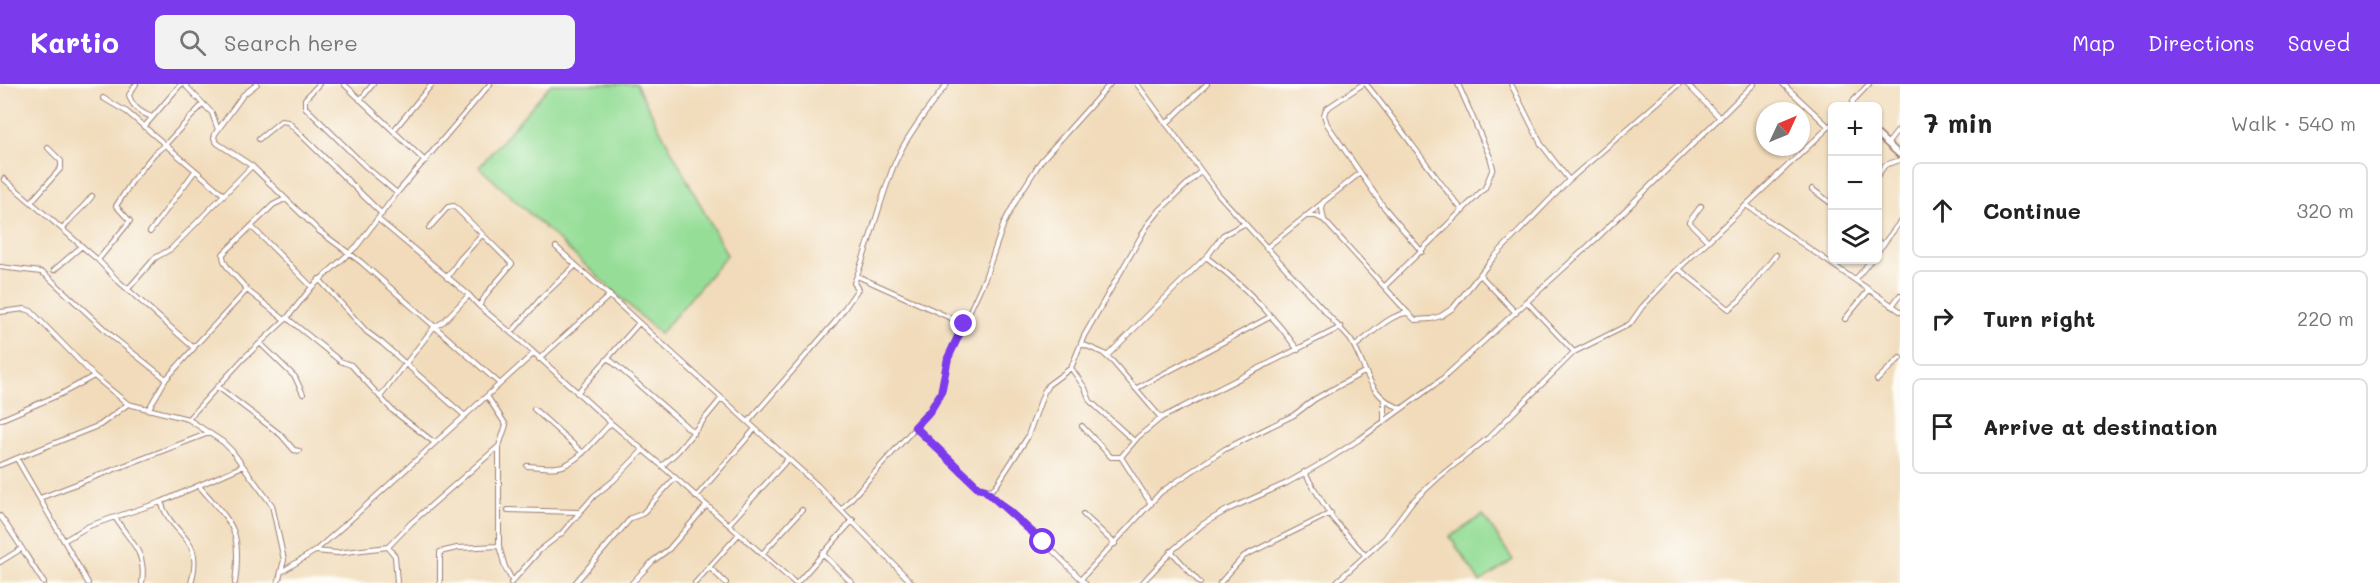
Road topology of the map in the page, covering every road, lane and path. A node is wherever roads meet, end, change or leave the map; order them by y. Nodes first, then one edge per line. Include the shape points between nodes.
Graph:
1 (136, 84) edge
2 (182, 84) edge
3 (257, 84) edge
4 (319, 84) edge
5 (344, 84) edge
6 (373, 84) edge
7 (432, 84) edge
8 (947, 84) edge
9 (1110, 84) edge
10 (1137, 84) edge
11 (1207, 84) edge
12 (1365, 84) edge
13 (1458, 84) edge
14 (1511, 84) edge
15 (1679, 84) edge
16 (1687, 84) edge
17 (1754, 84) edge
18 (1783, 84) edge
19 (1869, 84) edge
20 (487, 85) edge
21 (190, 86) edge
22 (103, 98) dead end
23 (360, 100) junction
24 (1853, 102) edge
25 (203, 104) junction
26 (152, 117) junction
27 (1721, 118) junction
28 (1828, 123) edge
29 (1166, 124) junction
30 (144, 127) junction
31 (1828, 127) edge
32 (1900, 128) edge
33 (218, 130) junction
34 (394, 130) junction
35 (1882, 138) edge
36 (259, 139) dead end
37 (1888, 143) junction
38 (164, 146) junction
39 (48, 148) dead end
40 (1900, 157) edge
41 (425, 161) junction
42 (252, 166) junction
43 (1882, 169) edge
44 (195, 171) junction
45 (1200, 172) junction
46 (1360, 173) junction
47 (4, 179) dead end
48 (1569, 180) junction
49 (1812, 189) dead end
50 (397, 193) junction
51 (223, 195) junction
52 (92, 196) dead end
53 (285, 199) junction
54 (1828, 200) edge
55 (1324, 201) junction
56 (31, 202) junction
57 (1746, 205) junction
58 (1701, 206) dead end
59 (1463, 211) junction
60 (382, 214) junction
61 (1305, 216) junction
62 (379, 220) junction
63 (1324, 220) junction
64 (1900, 222) edge
65 (1244, 224) junction
66 (252, 227) junction
67 (429, 228) dead end
68 (63, 229) junction
69 (150, 232) dead end
70 (482, 235) junction
71 (1708, 241) junction
72 (1882, 245) edge
73 (82, 246) junction
74 (556, 247) dead end
75 (1266, 248) junction
76 (1422, 252) junction
77 (350, 253) junction
78 (1776, 255) dead end
79 (1206, 257) junction
80 (98, 260) junction
81 (1868, 264) edge
82 (576, 265) junction
83 (0, 267) edge
84 (1679, 269) junction
85 (54, 270) dead end
86 (857, 276) junction
87 (1481, 276) junction
88 (447, 278) junction
89 (320, 279) junction
90 (1855, 280) junction
91 (1385, 286) junction
92 (312, 287) junction
93 (128, 289) junction
94 (247, 290) junction
95 (1869, 290) junction
96 (469, 295) junction
97 (610, 295) junction
98 (1900, 296) edge
99 (1526, 301) junction
100 (479, 306) junction
101 (1892, 306) junction
102 (1900, 311) edge
103 (0, 312) edge
104 (1408, 313) junction
105 (1516, 313) junction
106 (1270, 317) junction
107 (286, 319) junction
108 (1845, 319) dead end
109 (639, 323) junction
110 (964, 324) junction
111 (434, 327) junction
112 (1341, 327) junction
113 (511, 333) junction
114 (260, 343) junction
115 (1082, 344) junction
116 (1355, 346) junction
117 (194, 348) junction
118 (1298, 350) junction
119 (1574, 352) junction
120 (533, 354) junction
121 (1107, 357) junction
122 (608, 358) junction
123 (1900, 358) edge
124 (539, 359) junction
125 (405, 363) junction
126 (1071, 368) junction
127 (1364, 372) junction
128 (94, 376) junction
129 (166, 379) junction
130 (1877, 380) dead end
131 (500, 383) junction
132 (218, 387) junction
133 (1137, 388) junction
134 (577, 393) junction
135 (303, 394) dead end
136 (487, 396) junction
137 (380, 397) junction
138 (721, 399) junction
139 (1384, 401) junction
140 (128, 404) junction
141 (534, 409) dead end
142 (1401, 409) junction
143 (148, 410) junction
144 (466, 416) junction
145 (1161, 418) junction
146 (188, 419) junction
147 (0, 420) edge
148 (748, 422) junction
149 (1384, 422) junction
150 (611, 423) junction
151 (1082, 426) dead end
152 (915, 427) junction
153 (754, 430) junction
154 (209, 433) junction
155 (694, 433) junction
156 (1134, 441) junction
157 (435, 443) junction
158 (499, 446) junction
159 (643, 450) junction
160 (299, 451) dead end
161 (583, 453) junction
162 (1121, 457) junction
163 (16, 459) junction
164 (788, 459) junction
165 (0, 465) edge
166 (243, 466) junction
167 (527, 466) dead end
168 (662, 466) junction
169 (1304, 472) junction
170 (675, 478) junction
171 (200, 486) junction
172 (985, 490) junction
173 (696, 497) junction
174 (40, 498) junction
175 (161, 502) junction
176 (1150, 504) junction
177 (706, 506) junction
178 (842, 509) junction
179 (508, 510) dead end
180 (802, 510) dead end
181 (579, 512) junction
182 (1331, 513) junction
183 (1083, 514) dead end
184 (0, 516) edge
185 (115, 517) junction
186 (853, 520) junction
187 (729, 524) junction
188 (739, 534) junction
189 (65, 540) junction
190 (1115, 544) junction
191 (499, 546) junction
192 (388, 547) junction
193 (21, 549) junction
194 (315, 551) junction
195 (1171, 551) junction
196 (822, 553) junction
197 (762, 554) junction
198 (1365, 555) junction
199 (0, 562) edge
200 (709, 567) junction
201 (282, 571) junction
202 (1081, 579) junction
203 (511, 582) edge
204 (44, 583) edge
205 (88, 583) edge
206 (142, 583) edge
207 (191, 583) edge
208 (235, 583) edge
209 (278, 583) edge
210 (397, 583) edge
211 (440, 583) edge
212 (575, 583) edge
213 (632, 583) edge
214 (695, 583) edge
215 (726, 583) edge
216 (796, 583) edge
217 (852, 583) edge
218 (912, 583) edge
219 (1085, 583) edge
220 (1143, 583) edge
221 (1200, 583) edge
222 (1220, 583) edge
223 (1335, 583) edge

1 - 26 street via 129,95 131,101
2 - 21 street
2 - 26 street
3 - 33 street via 243,95
4 - 50 street via 304,99 305,107
5 - 23 street
6 - 23 street
7 - 34 street
8 - 86 street via 895,165
9 - 110 street via 1028,180 1004,223
10 - 29 street
11 - 29 street
12 - 46 street via 1326,109 1324,115
12 - 59 street
13 - 59 street via 1493,168 1485,188
14 - 48 street via 1541,144
15 - 48 street
16 - 27 street
17 - 27 street
18 - 28 street
19 - 24 street
20 - 41 street
21 - 25 street
22 - 30 street
23 - 34 street
25 - 33 street via 212,112
25 - 38 street
26 - 30 street
27 - 99 street
29 - 45 street
30 - 38 street
31 - 57 street
32 - 37 street
33 - 42 street via 214,138 218,143
34 - 41 street
35 - 37 street
36 - 60 street via 281,121 288,122
37 - 40 street
38 - 44 street
38 - 80 street via 135,177 116,206 130,221
39 - 56 street via 61,161 61,168
40 - 43 street
41 - 50 street
42 - 51 street
42 - 53 street
44 - 51 street
44 - 69 street
45 - 65 street
45 - 115 street via 1147,226
46 - 55 street
46 - 76 street
47 - 56 street
48 - 87 street via 1494,257
49 - 54 street
50 - 60 street
51 - 93 street via 171,249 155,258
52 - 68 street
53 - 66 street via 273,205
53 - 77 street
55 - 61 street
55 - 63 street
56 - 68 street
57 - 71 street
57 - 90 street
58 - 71 street via 1689,222
59 - 76 street
60 - 62 street
61 - 63 street
61 - 75 street
62 - 77 street
62 - 88 street
63 - 91 street
64 - 72 street
65 - 75 street
65 - 79 street via 1223,235
66 - 92 street
66 - 94 street via 222,258
67 - 70 street via 448,207 454,206
68 - 73 street
70 - 88 street
70 - 100 street via 512,264
71 - 84 street
73 - 80 street
73 - 85 street
74 - 82 street
75 - 112 street
76 - 91 street
77 - 89 street
77 - 111 street
78 - 84 street via 1729,309
79 - 106 street via 1236,281
79 - 121 street
80 - 93 street
81 - 90 street
82 - 97 street
82 - 113 street
83 - 129 street via 46,274 114,338
84 - 119 street via 1630,324
86 - 110 street
86 - 148 street via 854,283 858,289 834,322
87 - 104 street via 1441,316 1415,320
87 - 105 street
88 - 96 street
89 - 92 street
89 - 125 street via 367,332
90 - 95 street
91 - 104 street
92 - 107 street
93 - 117 street
94 - 107 street
94 - 117 street
95 - 101 street
95 - 108 street
96 - 100 street
96 - 111 street
97 - 109 street
97 - 124 street
98 - 101 street
99 - 105 street
99 - 119 street
100 - 113 street
101 - 102 street
103 - 128 street via 31,311
104 - 116 street via 1393,317
105 - 142 street via 1441,380
106 - 118 street
106 - 133 street
107 - 114 street
107 - 137 street via 340,361 351,365
109 - 122 street
109 - 138 street
110 - 152 street via 948,358 941,393
111 - 125 street
111 - 131 street
112 - 116 street
112 - 118 street
113 - 120 street
114 - 132 street
114 - 135 street via 295,376
115 - 121 street
115 - 126 street
116 - 127 street
117 - 129 street
118 - 145 street
119 - 198 street via 1488,438 1411,503 1394,527
120 - 124 street
120 - 131 street
121 - 133 street
122 - 134 street
122 - 155 street
123 - 130 street
124 - 134 street
125 - 137 street
125 - 144 street
126 - 156 street via 1090,401
126 - 172 street via 1048,386 1028,438 996,486
127 - 139 street
127 - 176 street via 1294,415 1212,457
128 - 140 street
128 - 147 street
129 - 143 street
131 - 136 street
132 - 146 street
132 - 160 street
133 - 145 street
134 - 150 street
136 - 144 street
136 - 158 street via 506,425
137 - 157 street
138 - 148 street
138 - 155 street
139 - 142 street
139 - 149 street
140 - 143 street
140 - 163 street via 100,425
141 - 161 street
142 - 149 street
143 - 146 street
144 - 157 street
145 - 156 street
146 - 154 street
148 - 153 street
149 - 169 street
150 - 159 street
150 - 161 street
151 - 162 street via 1111,458
152 - 172 street
152 - 178 street
153 - 164 street
153 - 173 street
154 - 166 street via 223,442
154 - 174 street
155 - 168 street
156 - 162 street
157 - 194 street
158 - 191 street
158 - 192 street
159 - 168 street
159 - 181 street
161 - 167 street via 562,466
162 - 176 street
163 - 165 street
163 - 174 street
164 - 178 street
164 - 187 street
166 - 171 street
166 - 201 street via 272,505 283,547
168 - 170 street
169 - 182 street
169 - 195 street via 1217,515
170 - 173 street
170 - 212 street via 642,514 631,518
171 - 175 street
171 - 208 street via 235,532
172 - 202 street
173 - 177 street
174 - 189 street
175 - 185 street
175 - 207 street via 195,554
176 - 190 street
177 - 187 street
177 - 213 street via 669,549
178 - 186 street
179 - 181 street
180 - 197 street
181 - 203 street
182 - 198 street
182 - 222 street via 1244,556
183 - 190 street
184 - 193 street
185 - 189 street
185 - 206 street via 140,552 144,566
186 - 196 street
186 - 218 street
187 - 188 street
188 - 197 street
188 - 200 street
189 - 205 street
190 - 202 street
191 - 203 street
191 - 211 street via 440,552
192 - 194 street via 337,553
192 - 210 street via 394,556
193 - 199 street
193 - 204 street
194 - 201 street
195 - 220 street
195 - 221 street
196 - 216 street
196 - 217 street
197 - 216 street
198 - 223 street
200 - 214 street
200 - 215 street
201 - 209 street
202 - 219 street

